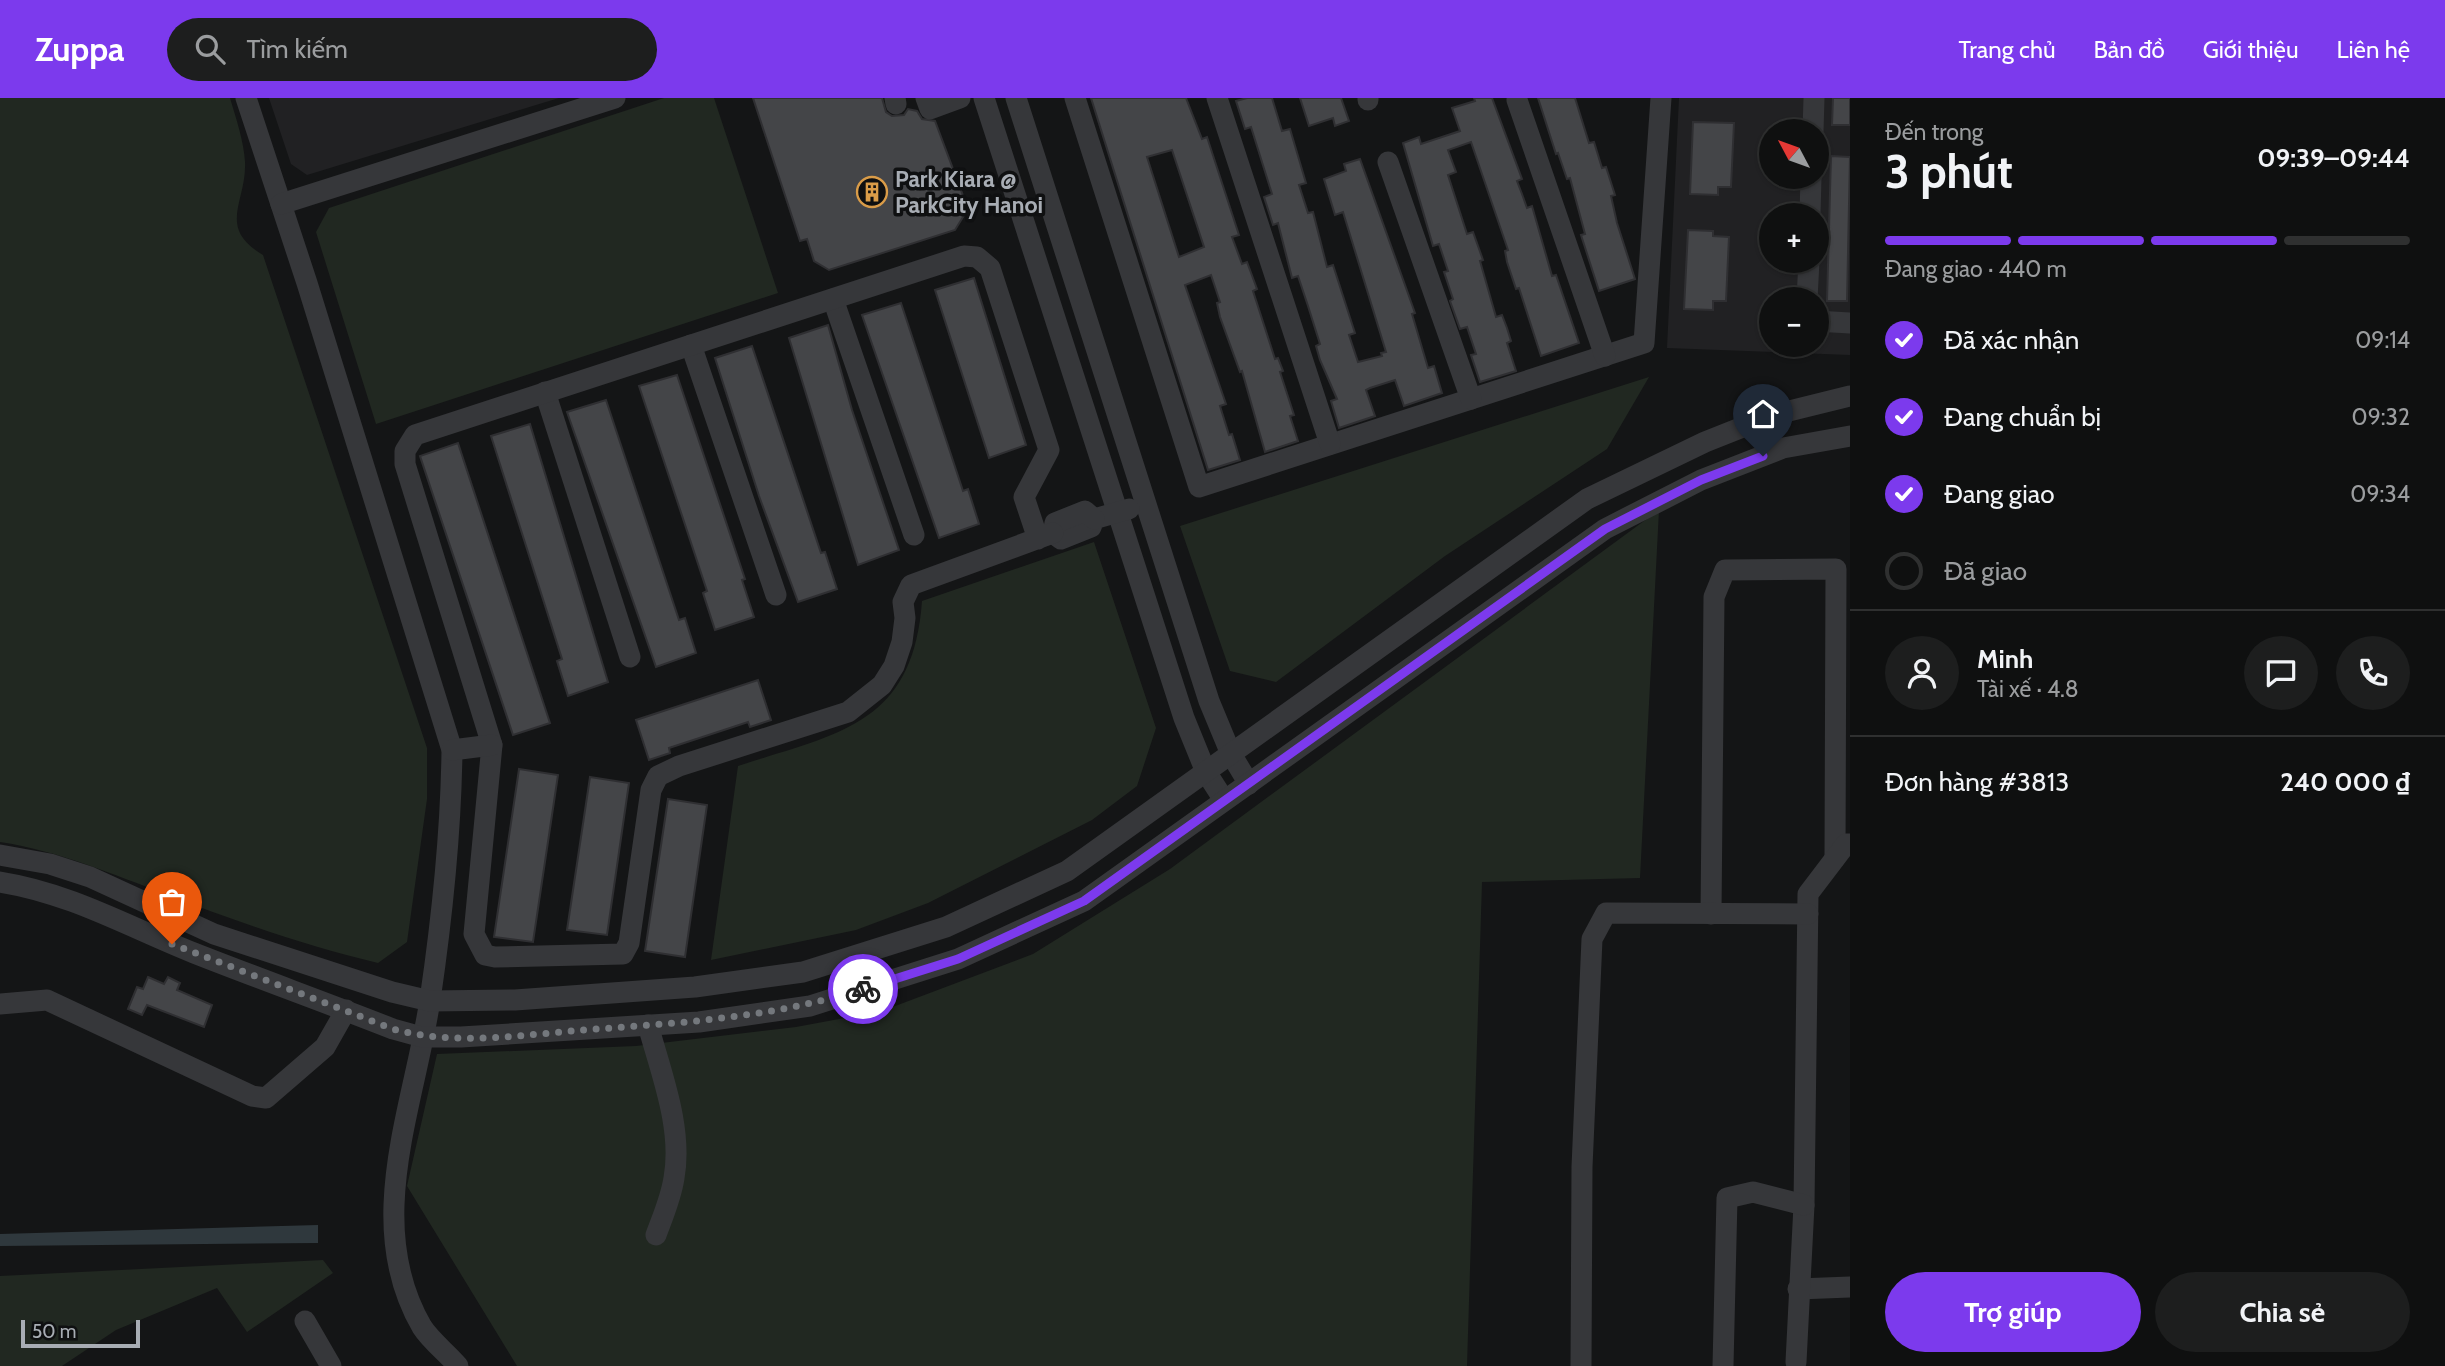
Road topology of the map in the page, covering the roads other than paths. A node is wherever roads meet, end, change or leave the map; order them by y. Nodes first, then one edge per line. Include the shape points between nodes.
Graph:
1 (246, 98) edge
2 (615, 98) edge
3 (960, 98) edge
4 (984, 98) edge
5 (1016, 98) edge
6 (1075, 98) edge
7 (1217, 98) edge
8 (1661, 98) edge
9 (1814, 98) edge
10 (1517, 100) dead end
11 (928, 104) edge
12 (1813, 119) edge
13 (1388, 162) dead end
14 (281, 204) junction
15 (832, 299) junction
16 (1829, 322) edge
17 (1850, 323) edge
18 (691, 345) junction
19 (1605, 356) junction
20 (545, 392) junction
21 (1850, 396) edge
22 (1471, 399) junction
23 (1850, 436) edge
24 (1330, 444) junction
25 (1144, 504) junction
26 (1116, 512) junction
27 (914, 535) dead end
28 (1046, 536) junction
29 (1843, 565) edge
30 (776, 595) dead end
31 (1844, 645) edge
32 (631, 657) dead end
33 (492, 745) junction
34 (452, 750) junction
35 (1231, 754) junction
36 (1206, 772) junction
37 (1249, 784) junction
38 (1224, 800) junction
39 (1842, 851) edge
40 (0, 855) edge
41 (0, 882) edge
42 (1711, 914) junction
43 (1808, 914) junction
44 (430, 1001) junction
45 (0, 1004) edge
46 (346, 1010) junction
47 (648, 1025) junction
48 (422, 1037) junction
49 (1804, 1205) junction
50 (656, 1235) dead end
51 (1850, 1287) edge
52 (1798, 1289) junction
53 (305, 1321) dead end
54 (1796, 1362) dead end
55 (331, 1366) edge
56 (458, 1366) edge
57 (1581, 1366) edge
58 (1723, 1366) edge

1 - 14 street
2 - 14 street
3 - 11 street
4 - 26 street
5 - 25 street
6 - 24 street via 1199,487
7 - 24 street
8 - 19 street via 1644,344
9 - 12 street
10 - 19 street
13 - 22 street
14 - 34 street
15 - 18 street
15 - 27 street
15 - 28 street via 964,256 977,257 990,268 1049,450 1024,497
16 - 17 street
18 - 20 street
18 - 30 street
19 - 22 street
20 - 32 street
20 - 33 street via 415,435 405,450 405,464
21 - 35 street via 1773,415 1587,499
22 - 24 street
23 - 37 street via 1783,448 1701,480 1605,529
25 - 26 street
25 - 35 street
26 - 28 street via 1094,519 1085,511 1055,523
26 - 36 street
28 - 33 street via 911,585 903,602 904,630 894,666 882,685 848,712 658,776 650,790 629,943 622,954 495,957 485,955 480,947 474,934
29 - 31 street
29 - 42 street via 1725,570 1714,597
31 - 39 street
33 - 34 street
34 - 44 street via 451,812
35 - 36 street
35 - 37 street
36 - 38 street
36 - 44 street via 1067,871 946,927 803,972 695,987
37 - 38 street
38 - 47 street via 1084,901 958,959 810,1006
39 - 43 street via 1808,894
40 - 44 street via 90,877 214,934
41 - 46 street via 38,888 79,902 193,953
42 - 43 street
42 - 57 street via 1606,913 1592,939 1582,1167
43 - 49 street
44 - 48 street
45 - 46 street via 47,1000 252,1096 267,1098 325,1047
46 - 48 street
47 - 48 street
47 - 50 street via 675,1144 674,1177
48 - 56 street via 408,1094 393,1202 395,1250 423,1329
49 - 52 street
49 - 58 street via 1753,1192 1727,1198
51 - 52 street
52 - 54 street
53 - 55 street

